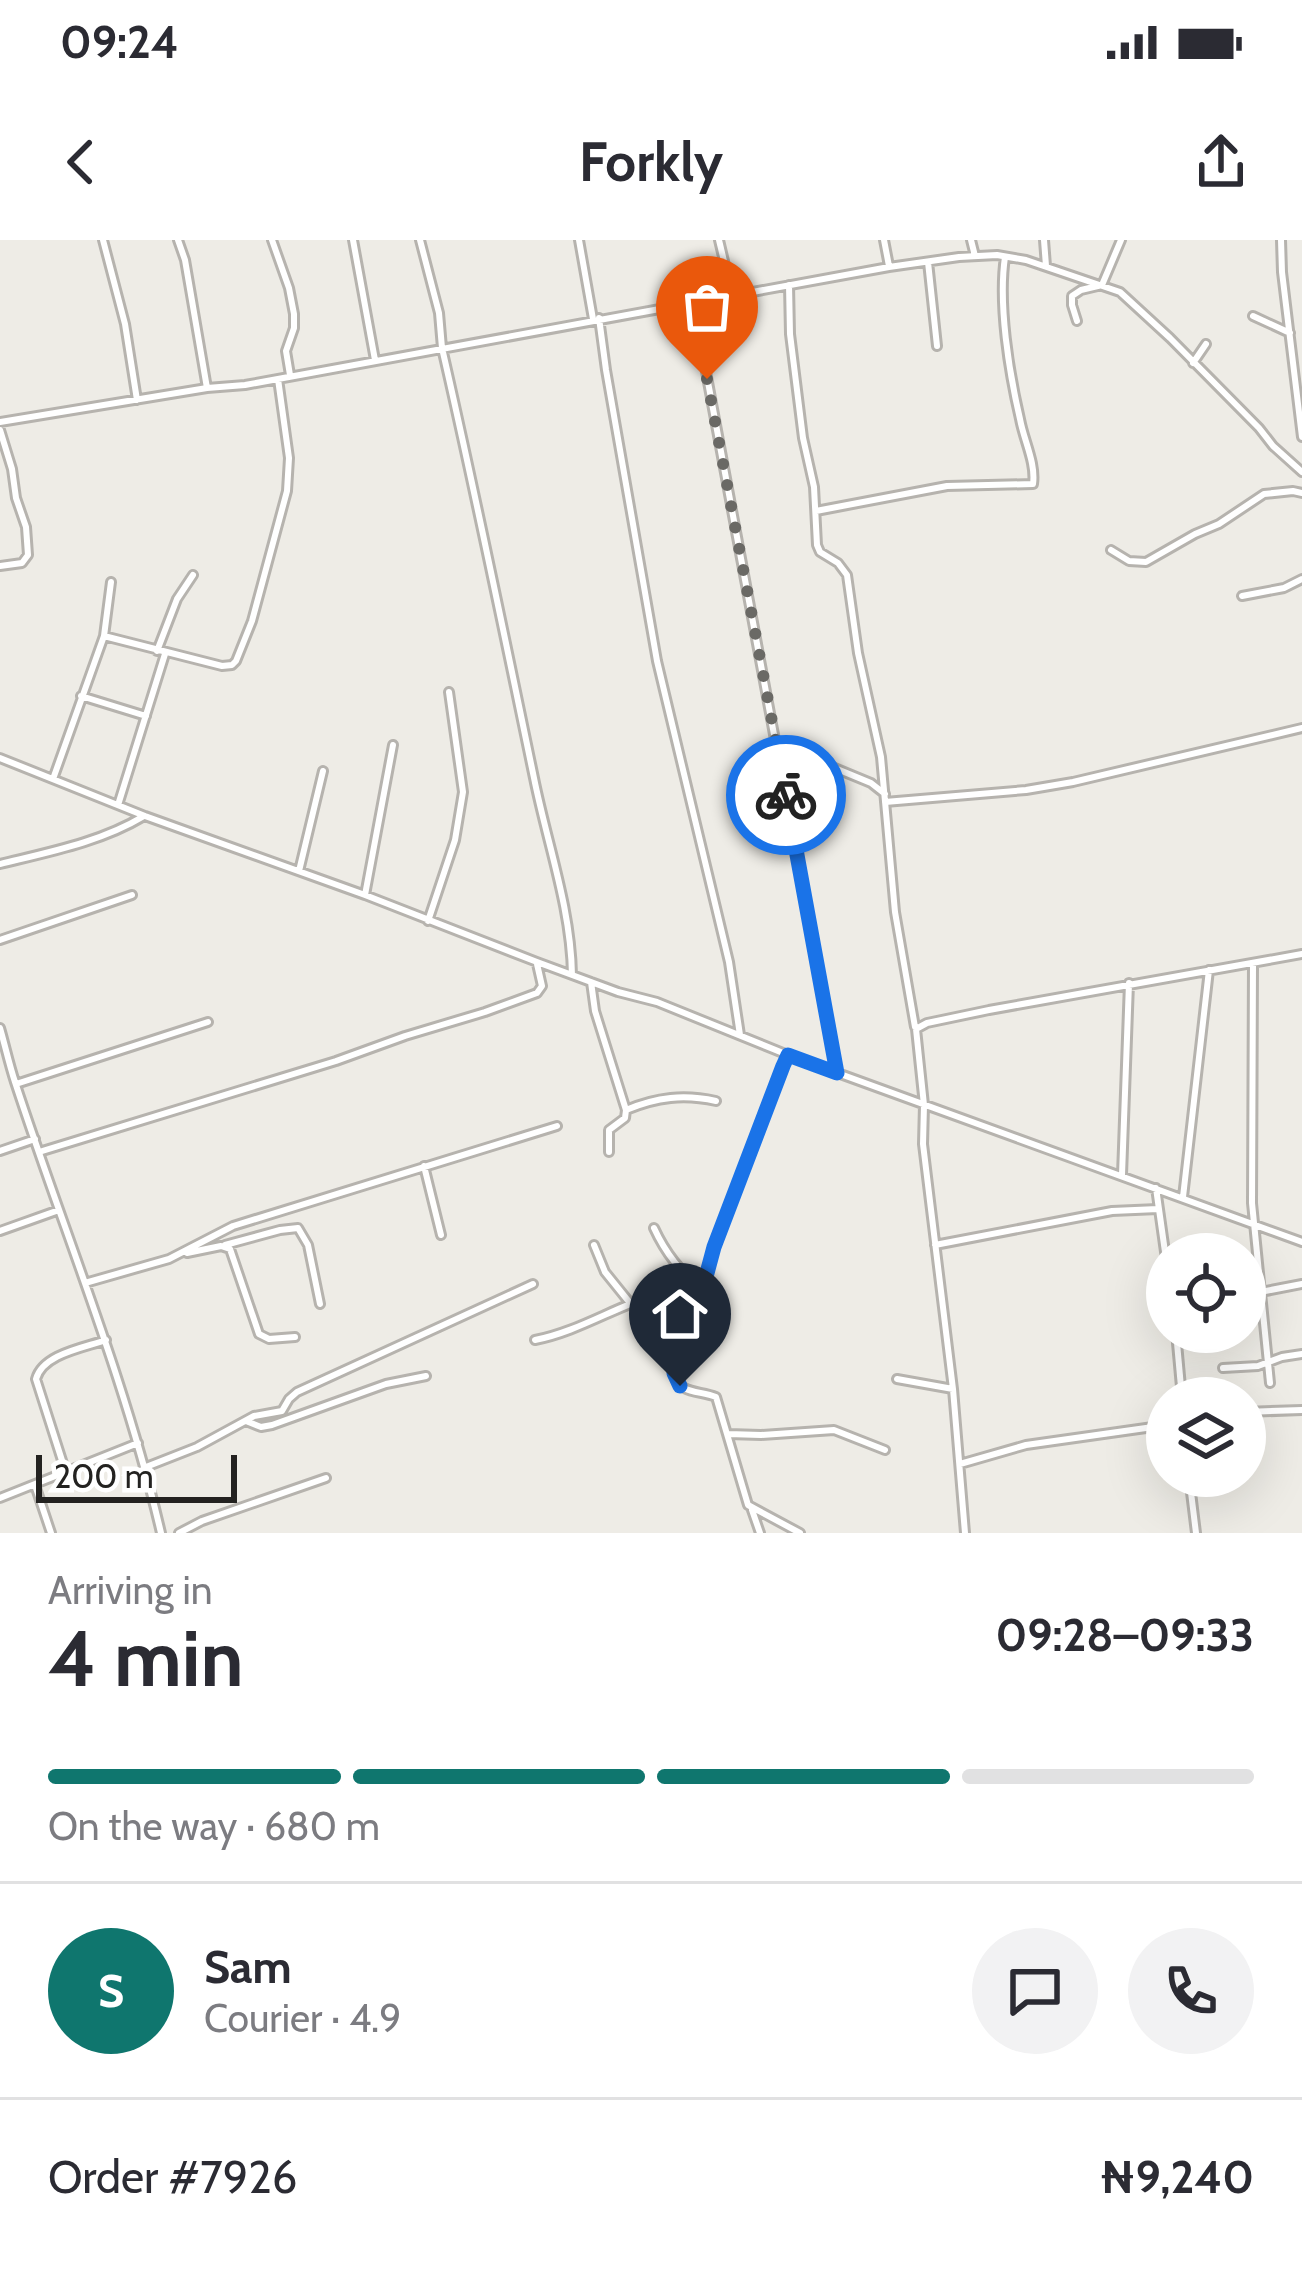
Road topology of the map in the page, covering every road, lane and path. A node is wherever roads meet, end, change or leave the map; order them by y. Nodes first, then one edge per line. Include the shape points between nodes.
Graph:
1 (103, 240) edge
2 (178, 240) edge
3 (272, 240) edge
4 (353, 240) edge
5 (420, 240) edge
6 (579, 240) edge
7 (719, 240) edge
8 (884, 240) edge
9 (971, 240) edge
10 (1044, 240) edge
11 (1121, 240) edge
12 (1281, 240) edge
13 (975, 256) junction
14 (1005, 257) junction
15 (928, 262) junction
16 (889, 267) junction
17 (1046, 267) junction
18 (788, 285) junction
19 (1102, 285) junction
20 (732, 295) junction
21 (693, 302) junction
22 (1253, 316) dead end
23 (596, 319) junction
24 (1077, 321) dead end
25 (1290, 332) junction
26 (1206, 344) dead end
27 (937, 346) dead end
28 (442, 348) junction
29 (1298, 354) edge
30 (375, 360) junction
31 (1193, 363) junction
32 (290, 376) junction
33 (278, 378) junction
34 (207, 388) junction
35 (137, 400) junction
36 (0, 426) edge
37 (1302, 437) edge
38 (1302, 472) edge
39 (1302, 493) edge
40 (816, 511) junction
41 (1111, 550) dead end
42 (0, 566) edge
43 (193, 575) dead end
44 (1302, 579) edge
45 (111, 582) dead end
46 (1242, 596) dead end
47 (104, 636) junction
48 (161, 652) junction
49 (449, 692) dead end
50 (81, 696) junction
51 (147, 716) junction
52 (1302, 728) edge
53 (393, 745) dead end
54 (0, 758) edge
55 (808, 758) dead end
56 (323, 771) dead end
57 (52, 779) junction
58 (885, 798) junction
59 (118, 805) junction
60 (145, 816) junction
61 (0, 864) edge
62 (299, 871) junction
63 (132, 895) dead end
64 (365, 896) junction
65 (428, 921) junction
66 (0, 940) edge
67 (1302, 954) edge
68 (537, 962) junction
69 (1253, 964) junction
70 (1209, 970) junction
71 (572, 975) junction
72 (590, 982) junction
73 (1129, 983) junction
74 (208, 1022) dead end
75 (0, 1028) edge
76 (916, 1029) junction
77 (740, 1035) junction
78 (788, 1055) junction
79 (837, 1073) junction
80 (0, 1078) edge
81 (14, 1080) junction
82 (716, 1101) dead end
83 (924, 1105) junction
84 (626, 1110) junction
85 (557, 1126) dead end
86 (35, 1139) junction
87 (0, 1151) edge
88 (40, 1152) junction
89 (609, 1152) dead end
90 (424, 1166) junction
91 (1122, 1175) junction
92 (1156, 1187) junction
93 (1183, 1197) junction
94 (1158, 1209) junction
95 (59, 1210) junction
96 (1255, 1224) junction
97 (654, 1228) dead end
98 (0, 1231) edge
99 (1162, 1233) edge
100 (1256, 1233) edge
101 (441, 1235) dead end
102 (1302, 1242) edge
103 (594, 1245) dead end
104 (934, 1245) junction
105 (221, 1246) junction
106 (183, 1253) junction
107 (85, 1282) junction
108 (533, 1284) dead end
109 (1302, 1284) edge
110 (703, 1288) junction
111 (1266, 1291) edge
112 (630, 1303) junction
113 (320, 1304) dead end
114 (295, 1337) dead end
115 (106, 1340) junction
116 (535, 1340) dead end
117 (1266, 1341) edge
118 (1302, 1354) edge
119 (1268, 1361) junction
120 (1223, 1368) dead end
121 (425, 1376) dead end
122 (897, 1379) dead end
123 (1270, 1384) dead end
124 (953, 1389) junction
125 (1302, 1410) edge
126 (1266, 1411) edge
127 (246, 1421) junction
128 (1146, 1428) edge
129 (728, 1434) junction
130 (138, 1443) junction
131 (884, 1450) dead end
132 (960, 1464) junction
133 (146, 1467) junction
134 (65, 1473) junction
135 (326, 1478) dead end
136 (35, 1485) junction
137 (1192, 1497) edge
138 (0, 1498) edge
139 (751, 1507) junction
140 (51, 1533) edge
141 (161, 1533) edge
142 (178, 1533) edge
143 (760, 1533) edge
144 (800, 1533) edge
145 (965, 1533) edge
146 (1196, 1533) edge

1 - 35 street
2 - 34 street
3 - 32 street via 294,314
4 - 30 street
5 - 28 street
6 - 23 street
7 - 20 street
8 - 16 street
9 - 13 street
10 - 17 street
11 - 19 street
12 - 25 street
13 - 14 street
13 - 15 street
14 - 17 street
14 - 40 street via 1010,362 1033,484 947,486
15 - 16 street
15 - 27 street
16 - 18 street
17 - 19 street
18 - 20 street
18 - 40 street
19 - 24 street via 1072,296
19 - 31 street via 1120,292
20 - 21 street
21 - 23 street
21 - 79 street
22 - 25 street
23 - 28 street
23 - 77 street via 657,662
25 - 29 street
26 - 31 street
28 - 30 street
28 - 71 street via 565,911
29 - 37 street
30 - 32 street
31 - 38 street
32 - 33 street
33 - 34 street
33 - 48 street via 287,491 242,650 228,667
34 - 35 street
35 - 36 street
36 - 42 street via 28,555
39 - 41 street via 1264,494 1146,562
40 - 58 street via 820,553 847,574
43 - 48 street
44 - 46 street
45 - 47 street
47 - 48 street
47 - 50 street
48 - 51 street
49 - 65 street via 464,792
50 - 51 street
50 - 57 street
51 - 59 street
52 - 58 street via 1049,786
53 - 64 street
54 - 57 street
55 - 58 street via 871,783
56 - 62 street
57 - 59 street
58 - 76 street
59 - 60 street
60 - 61 street
60 - 62 street
62 - 64 street
63 - 66 street
64 - 65 street
65 - 68 street
67 - 69 street
68 - 71 street
68 - 88 street via 537,993
69 - 70 street
69 - 96 street
70 - 73 street
70 - 93 street
71 - 72 street
72 - 77 street
72 - 84 street
73 - 76 street
73 - 91 street
74 - 81 street
75 - 81 street
76 - 83 street
77 - 78 street
78 - 79 street
78 - 110 street
79 - 83 street
80 - 81 street
81 - 86 street
82 - 84 street via 670,1097
83 - 91 street
83 - 104 street
84 - 89 street via 609,1130
85 - 90 street
86 - 87 street
86 - 88 street
88 - 95 street
90 - 101 street
90 - 106 street via 233,1226
91 - 92 street
92 - 93 street
92 - 94 street
93 - 96 street
94 - 99 street
94 - 104 street
95 - 98 street
95 - 107 street
96 - 100 street
96 - 102 street
97 - 110 street
103 - 112 street
104 - 124 street
105 - 106 street
105 - 113 street via 298,1228
105 - 114 street via 236,1261 259,1334
106 - 107 street
107 - 115 street
108 - 127 street via 297,1392 283,1411
109 - 111 street
110 - 112 street
110 - 129 street via 675,1379 716,1397
112 - 116 street
115 - 130 street
115 - 134 street via 37,1372
117 - 119 street
118 - 119 street
119 - 120 street
119 - 123 street
121 - 127 street via 272,1425
122 - 124 street
124 - 132 street
125 - 126 street
127 - 133 street
128 - 132 street via 1026,1445
129 - 131 street via 834,1430
129 - 139 street
130 - 133 street
130 - 134 street
132 - 145 street
133 - 141 street
134 - 136 street
135 - 142 street
136 - 138 street
136 - 140 street
137 - 146 street
139 - 143 street
139 - 144 street

